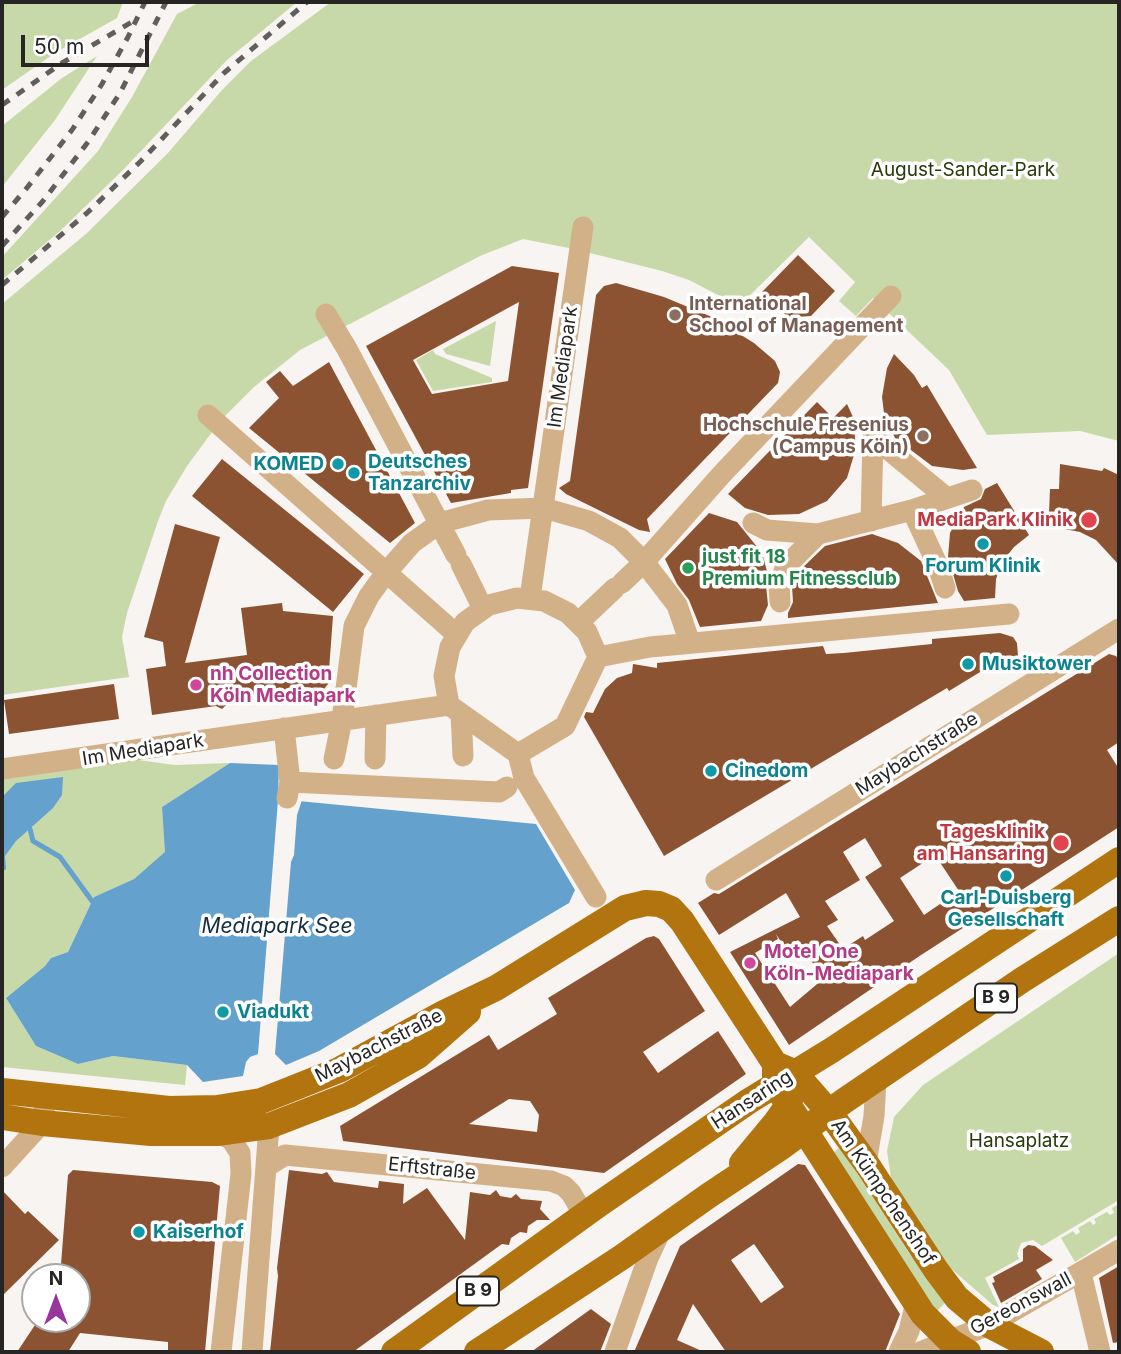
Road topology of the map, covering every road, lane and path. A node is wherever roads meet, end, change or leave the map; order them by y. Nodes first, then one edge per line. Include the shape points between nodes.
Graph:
1 (583, 227) dead end
2 (891, 296) dead end
3 (326, 314) dead end
4 (208, 415) dead end
5 (972, 490) dead end
6 (947, 498) junction
7 (544, 508) junction
8 (912, 510) junction
9 (871, 521) junction
10 (440, 523) junction
11 (753, 523) dead end
12 (818, 534) junction
13 (644, 562) junction
14 (385, 574) junction
15 (530, 598) junction
16 (947, 604) junction
17 (483, 609) junction
18 (1009, 614) dead end
19 (781, 618) junction
20 (579, 622) junction
21 (1119, 629) edge
22 (456, 634) junction
23 (690, 643) junction
24 (598, 657) junction
25 (455, 709) junction
26 (376, 715) junction
27 (342, 720) junction
28 (284, 728) junction
29 (518, 754) junction
30 (2, 769) edge
31 (335, 772) junction
32 (373, 772) junction
33 (463, 772) junction
34 (514, 783) junction
35 (1119, 860) edge
36 (716, 880) dead end
37 (596, 897) dead end
38 (646, 902) joint
39 (1119, 919) edge
40 (496, 988) junction
41 (790, 1078) junction
42 (876, 1080) junction
43 (2, 1091) edge
44 (46, 1097) junction
45 (830, 1112) junction
46 (2, 1117) edge
47 (42, 1124) junction
48 (269, 1126) junction
49 (805, 1130) junction
50 (217, 1133) junction
51 (866, 1163) junction
52 (2, 1167) edge
53 (266, 1167) junction
54 (708, 1196) junction
55 (584, 1215) junction
56 (661, 1230) junction
57 (1119, 1250) edge
58 (1081, 1272) junction
59 (916, 1302) junction
60 (989, 1325) junction
61 (959, 1347) edge
62 (221, 1352) edge
63 (252, 1352) edge
64 (394, 1352) edge
65 (477, 1352) edge
66 (615, 1352) edge
67 (899, 1352) edge
68 (920, 1352) edge
69 (1041, 1352) edge
70 (1100, 1352) edge

1 - 7 street, Im Mediapark
2 - 13 street
3 - 10 street
4 - 14 street
5 - 6 street
6 - 8 street
6 - 9 street via 871,431
7 - 10 street via 488,510
7 - 13 street via 589,521 620,538
7 - 15 street, Im Mediapark
8 - 9 street
8 - 16 street via 938,566
9 - 12 street
10 - 14 street via 412,543
10 - 17 street
11 - 12 street via 767,530
12 - 19 street via 786,566 779,584
13 - 20 street
13 - 23 street via 677,605
14 - 22 street
14 - 27 street via 354,626
15 - 17 street via 503,600
15 - 20 street via 556,606
16 - 18 street
16 - 19 street
17 - 22 street
19 - 23 street
20 - 24 street
21 - 36 street, Maybachstraße
22 - 25 street via 445,661 445,691
23 - 24 street
24 - 29 street via 565,726
25 - 26 street, Im Mediapark
25 - 29 street
25 - 33 street
26 - 27 street, Im Mediapark
26 - 32 street
27 - 28 street, Im Mediapark
27 - 31 street
28 - 30 street, Im Mediapark
28 - 31 street via 288,790
29 - 34 street
31 - 32 street
32 - 33 street
33 - 34 street via 499,792
34 - 37 street
35 - 41 main road, Hansaring / B 9
38 - 40 main road, Maybachstraße via 612,915
38 - 41 main road, Am Kümpchenshof via 671,909 682,921
39 - 42 main road, B 9
40 - 44 main road, Maybachstraße via 339,1070 261,1101 169,1109
40 - 48 main road, Maybachstraße via 418,1056 349,1095
41 - 45 main road, Am Kümpchenshof
41 - 49 main road, Am Kümpchenshof
41 - 54 main road, B 9 via 762,1141
41 - 55 main road, Hansaring / B 9
42 - 45 main road, B 9
42 - 51 street
43 - 44 main road
44 - 47 street
45 - 49 main road, B 9
45 - 51 main road, Am Kümpchenshof
46 - 47 main road
47 - 50 main road
47 - 52 street
48 - 50 main road
48 - 53 street
49 - 54 main road, B 9
49 - 59 main road, Am Kümpchenshof
50 - 62 street via 231,1139 240,1153 241,1174
51 - 60 main road, Am Kümpchenshof via 957,1298
53 - 55 street, Erftstraße via 285,1155 551,1181 571,1193
53 - 63 street
54 - 56 main road, B 9
55 - 64 main road, Hansaring / B 9
56 - 65 main road, B 9
56 - 66 street
57 - 58 street, Gereonswall
58 - 60 street, Gereonswall
58 - 70 street
59 - 61 main road, Am Kümpchenshof via 931,1323
59 - 67 street
60 - 61 street, Gereonswall
60 - 69 main road, Am Kümpchenshof
61 - 68 street, Gereonswall

